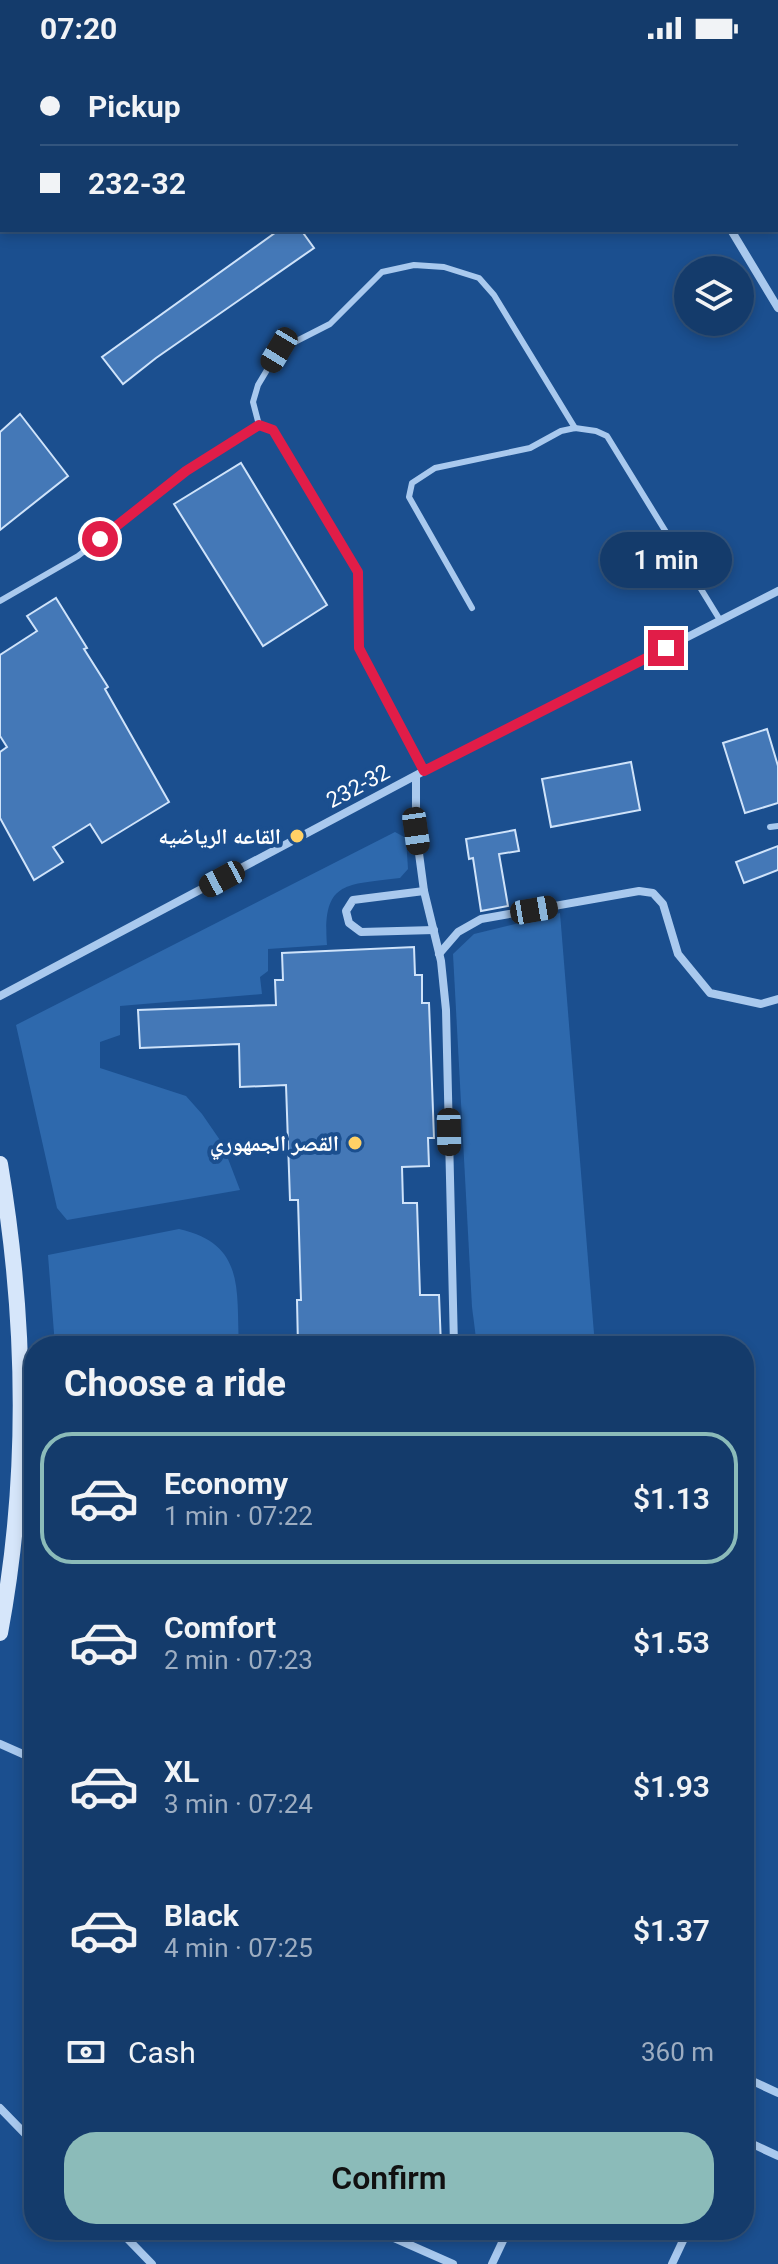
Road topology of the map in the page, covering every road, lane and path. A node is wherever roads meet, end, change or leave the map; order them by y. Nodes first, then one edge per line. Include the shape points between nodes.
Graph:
1 (732, 232) edge
2 (778, 308) edge
3 (259, 425) junction
4 (575, 428) junction
5 (778, 591) edge
6 (0, 601) edge
7 (472, 608) dead end
8 (720, 620) junction
9 (420, 773) junction
10 (424, 891) junction
11 (434, 930) junction
12 (439, 954) junction
13 (0, 996) edge
14 (778, 999) edge
15 (0, 1164) edge
16 (454, 1336) edge
17 (0, 1633) edge
18 (0, 1744) edge
19 (24, 1755) edge
20 (754, 2082) edge
21 (778, 2093) edge
22 (0, 2108) edge
23 (24, 2133) edge
24 (754, 2145) edge
25 (778, 2156) edge
26 (129, 2240) edge
27 (399, 2240) edge
28 (503, 2240) edge
29 (683, 2240) edge
30 (152, 2264) edge
31 (453, 2264) edge
32 (492, 2264) edge
33 (672, 2264) edge

1 - 2 street
3 - 4 lane via 253,402 279,350 330,324 382,272 414,265 479,278
3 - 6 lane via 186,471 78,556
3 - 9 lane via 273,430 358,572 359,648
4 - 7 lane via 530,448 435,468 412,483 409,497
4 - 8 lane via 607,436
5 - 8 street, 232-32
8 - 9 street, 232-32
9 - 10 street via 416,831
9 - 13 street, 232-32
10 - 11 street
10 - 11 street via 353,900 346,911 349,923 361,932
11 - 12 street
12 - 14 street via 458,932 481,919 639,891 653,893 663,904 678,954 710,993 761,1004
12 - 16 street via 446,1010
15 - 17 main road via 16,1290 21,1408 16,1514
18 - 19 street
20 - 21 street
22 - 23 street
24 - 25 street
26 - 30 street
27 - 31 street
28 - 32 street
29 - 33 street

